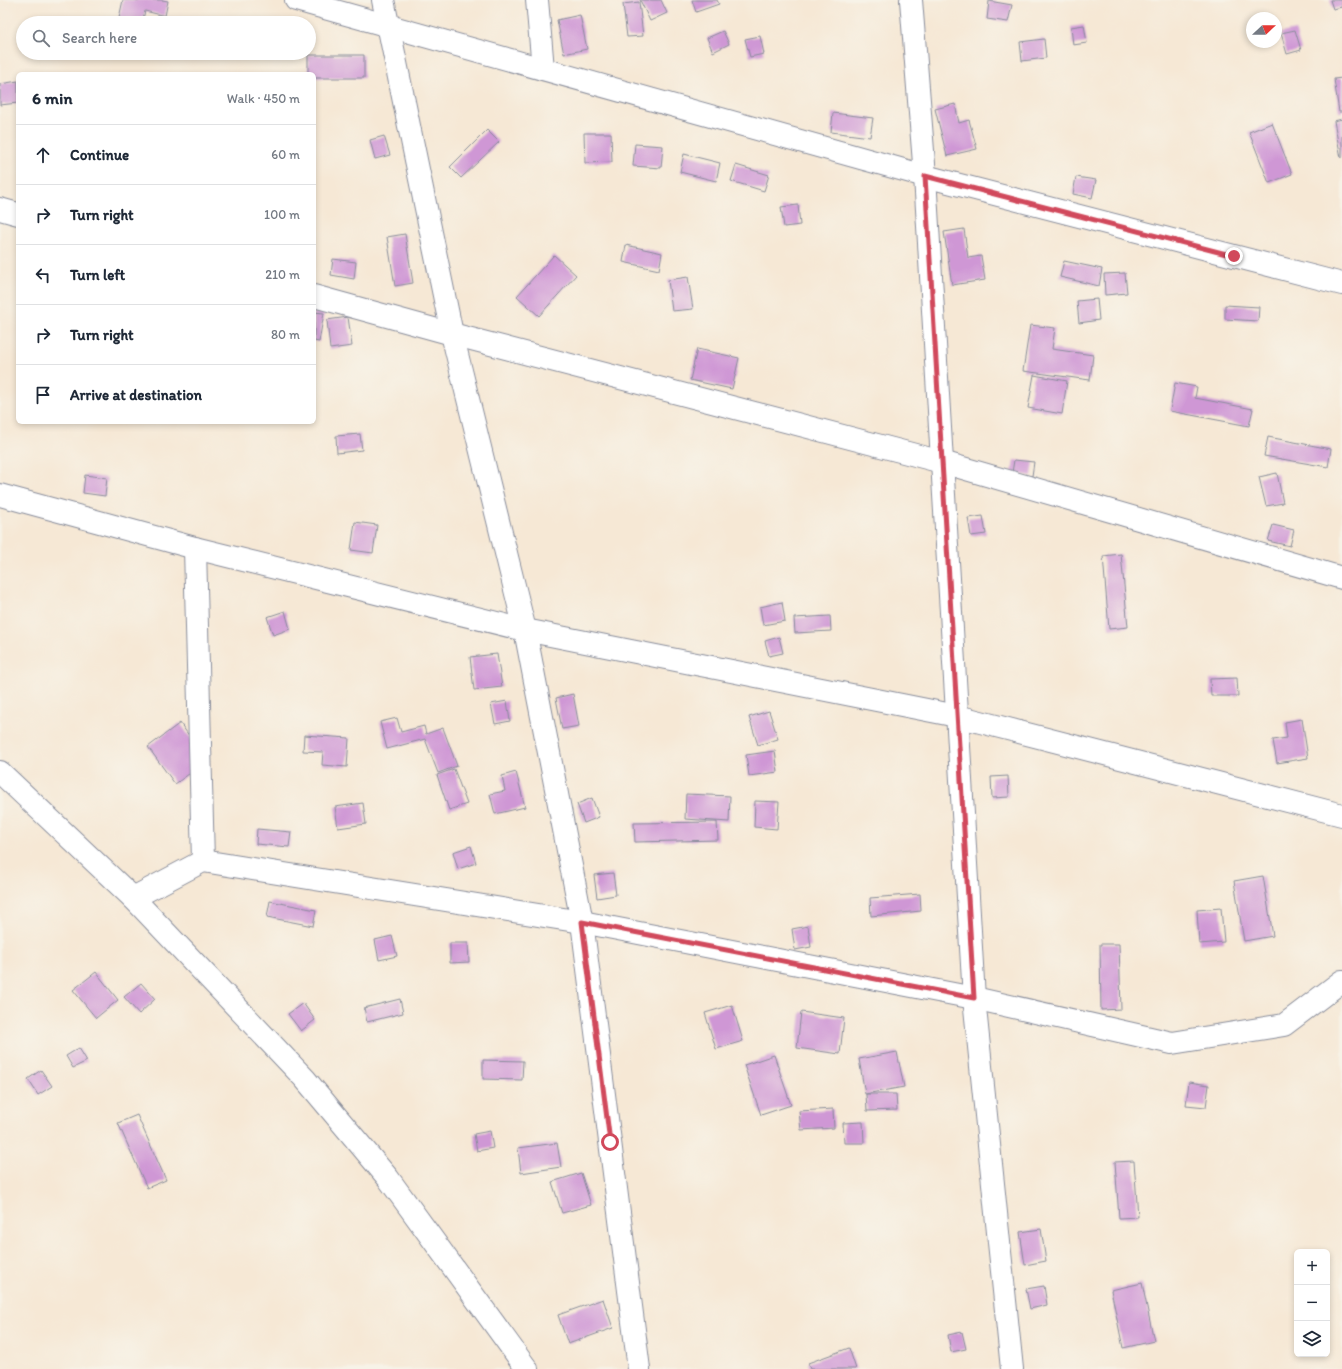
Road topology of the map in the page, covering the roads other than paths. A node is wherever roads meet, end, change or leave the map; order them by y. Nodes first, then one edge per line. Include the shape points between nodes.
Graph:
1 (296, 0) edge
2 (383, 0) edge
3 (537, 0) edge
4 (911, 0) edge
5 (388, 25) junction
6 (543, 68) junction
7 (925, 176) junction
8 (0, 209) edge
9 (16, 213) edge
10 (1342, 284) edge
11 (316, 297) edge
12 (452, 334) junction
13 (942, 462) junction
14 (0, 495) edge
15 (196, 548) junction
16 (1342, 578) edge
17 (525, 630) junction
18 (957, 716) junction
19 (0, 772) edge
20 (1342, 815) edge
21 (203, 861) junction
22 (133, 898) junction
23 (582, 922) junction
24 (1342, 981) edge
25 (974, 998) junction
26 (527, 1369) edge
27 (639, 1369) edge
28 (1012, 1369) edge

1 - 5 street
2 - 5 street
3 - 6 street
4 - 7 street
5 - 6 street
5 - 12 street
6 - 7 street
7 - 10 street
7 - 13 street
8 - 9 street
11 - 12 street
12 - 13 street
12 - 17 street
13 - 16 street
13 - 18 street
14 - 15 street
15 - 17 street
15 - 21 street
17 - 18 street
17 - 23 street
18 - 20 street
18 - 25 street
19 - 22 street
21 - 22 street
21 - 23 street
22 - 26 street via 305,1079 388,1178
23 - 25 street
23 - 27 street
24 - 25 street via 1284,1025 1172,1042
25 - 28 street

